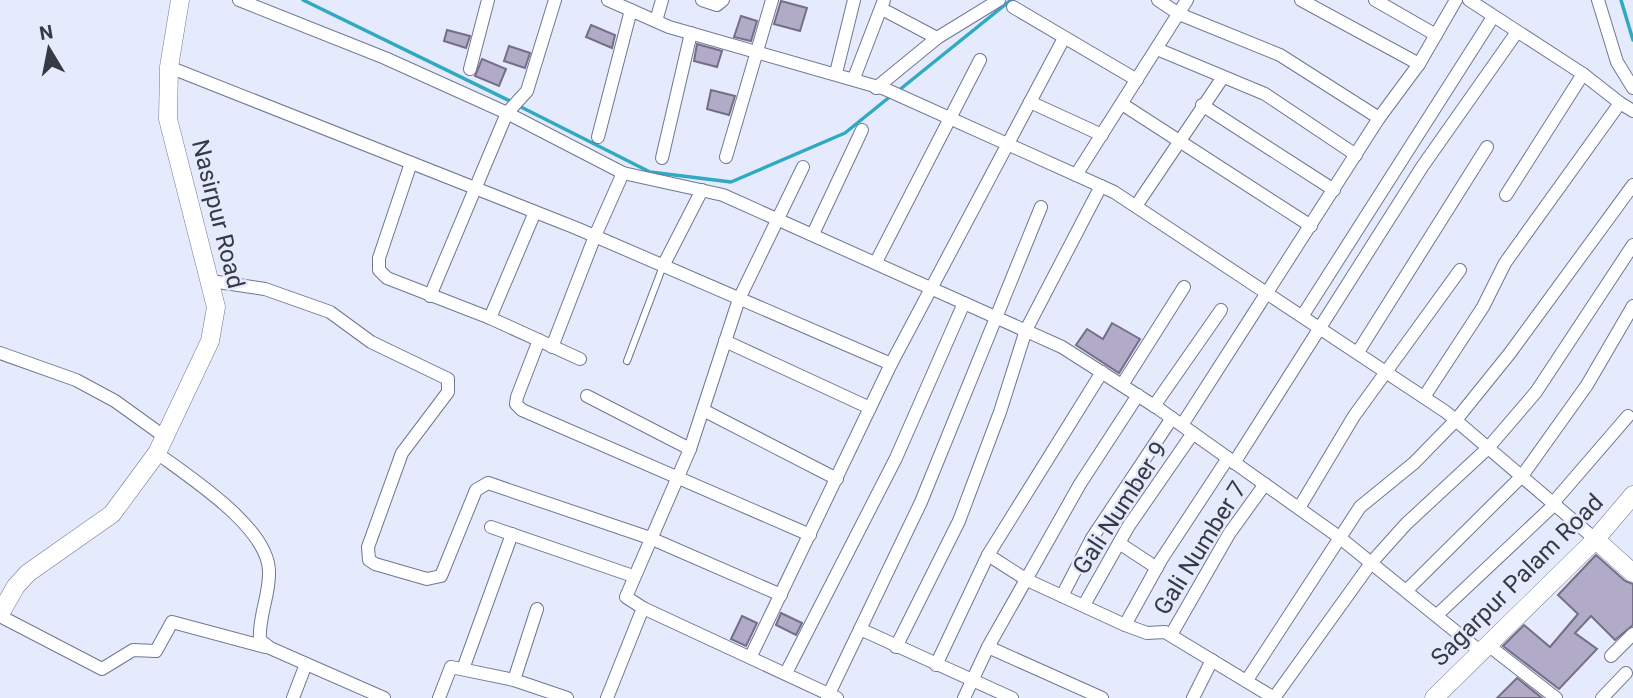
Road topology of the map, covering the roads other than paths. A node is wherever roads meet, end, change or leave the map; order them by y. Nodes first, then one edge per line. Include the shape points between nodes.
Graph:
1 (180, 0) edge
2 (239, 0) edge
3 (488, 0) edge
4 (555, 0) edge
5 (610, 0) edge
6 (662, 0) edge
7 (702, 0) edge
8 (723, 0) edge
9 (772, 0) edge
10 (855, 0) edge
11 (999, 0) edge
12 (1158, 0) edge
13 (1187, 0) edge
14 (1301, 0) edge
15 (1375, 0) edge
16 (1456, 0) edge
17 (1469, 0) edge
18 (1598, 0) edge
19 (883, 5) edge
20 (1013, 7) dead end
21 (631, 10) junction
22 (1180, 14) junction
23 (1493, 17) junction
24 (656, 21) junction
25 (1517, 32) junction
26 (691, 33) junction
27 (1436, 35) junction
28 (1064, 37) junction
29 (937, 38) junction
30 (1157, 49) junction
31 (756, 52) junction
32 (981, 60) dead end
33 (1419, 64) junction
34 (169, 67) junction
35 (470, 69) dead end
36 (836, 73) junction
37 (1583, 74) junction
38 (1223, 76) junction
39 (854, 78) junction
40 (1137, 80) junction
41 (880, 88) junction
42 (1633, 88) edge
43 (1030, 102) junction
44 (1620, 103) junction
45 (1122, 104) junction
46 (1202, 105) junction
47 (509, 109) junction
48 (1633, 111) edge
49 (949, 118) junction
50 (1379, 118) junction
51 (862, 130) dead end
52 (1102, 135) junction
53 (598, 137) dead end
54 (1178, 140) junction
55 (1007, 144) junction
56 (1487, 147) dead end
57 (1356, 155) junction
58 (726, 157) dead end
59 (662, 158) dead end
60 (411, 163) junction
61 (803, 167) dead end
62 (623, 173) junction
63 (1076, 175) junction
64 (1633, 184) edge
65 (1101, 186) junction
66 (474, 188) junction
67 (702, 190) junction
68 (1334, 190) junction
69 (1506, 195) dead end
70 (1136, 206) junction
71 (1041, 207) dead end
72 (535, 212) junction
73 (779, 220) junction
74 (1311, 226) junction
75 (813, 234) junction
76 (594, 236) junction
77 (1633, 245) edge
78 (876, 262) junction
79 (663, 266) junction
80 (1460, 270) dead end
81 (211, 281) junction
82 (1184, 287) dead end
83 (934, 289) junction
84 (1269, 293) junction
85 (430, 296) junction
86 (739, 299) junction
87 (964, 303) junction
88 (1633, 306) edge
89 (1221, 310) dead end
90 (1303, 315) junction
91 (995, 316) junction
92 (491, 317) junction
93 (1321, 328) junction
94 (1026, 330) junction
95 (539, 340) junction
96 (725, 341) junction
97 (552, 346) junction
98 (1358, 352) junction
99 (0, 353) edge
100 (580, 359) dead end
101 (627, 361) dead end
102 (891, 364) junction
103 (1102, 372) junction
104 (1388, 372) junction
105 (1122, 385) junction
106 (1138, 395) junction
107 (587, 396) dead end
108 (1424, 397) junction
109 (1154, 406) junction
110 (870, 408) junction
111 (703, 410) junction
112 (1628, 416) dead end
113 (1456, 420) junction
114 (1177, 422) junction
115 (1194, 433) junction
116 (164, 436) junction
117 (1488, 448) junction
118 (690, 449) junction
119 (157, 453) junction
120 (1231, 460) junction
121 (1522, 476) junction
122 (676, 478) junction
123 (837, 479) junction
124 (1265, 484) junction
125 (1633, 495) edge
126 (1554, 503) junction
127 (1298, 508) junction
128 (491, 527) dead end
129 (512, 534) junction
130 (810, 535) junction
131 (1339, 537) junction
132 (650, 538) junction
133 (1595, 539) junction
134 (1119, 543) junction
135 (988, 555) junction
136 (1371, 564) junction
137 (1157, 568) junction
138 (1632, 571) edge
139 (633, 576) junction
140 (1025, 579) junction
141 (1407, 590) junction
142 (781, 595) junction
143 (1062, 596) junction
144 (1084, 605) junction
145 (642, 608) junction
146 (537, 609) dead end
147 (0, 615) edge
148 (1437, 615) junction
149 (1125, 625) junction
150 (860, 629) junction
151 (1633, 634) edge
152 (1171, 635) junction
153 (896, 647) junction
154 (988, 647) junction
155 (270, 648) junction
156 (1485, 648) junction
157 (751, 656) junction
158 (1611, 656) dead end
159 (1212, 660) junction
160 (306, 664) junction
161 (936, 665) junction
162 (463, 669) junction
163 (786, 673) junction
164 (1626, 673) dead end
165 (514, 680) junction
166 (974, 680) junction
167 (1247, 680) junction
168 (831, 697) edge
169 (293, 698) edge
170 (384, 698) edge
171 (439, 698) edge
172 (567, 698) edge
173 (607, 698) edge
174 (964, 698) edge
175 (1013, 698) edge
176 (1102, 698) edge
177 (1193, 698) edge
178 (1274, 698) edge
179 (1434, 698) edge
180 (1556, 698) edge
181 (1602, 698) edge

1 - 34 street, Nasirpur Road
2 - 47 street
3 - 35 street
4 - 47 street via 524,96
5 - 21 street
6 - 24 street
7 - 8 street via 718,5
9 - 31 street
10 - 36 street
11 - 29 street
12 - 22 street
13 - 22 street
14 - 33 street
15 - 27 street
16 - 27 street
17 - 23 street
18 - 42 street via 1618,62
19 - 29 street
19 - 39 street
20 - 28 street
21 - 24 street
21 - 53 street
22 - 30 street
22 - 50 street via 1280,55
23 - 25 street
23 - 90 street
24 - 26 street
25 - 37 street
25 - 93 street via 1422,167
26 - 31 street
26 - 59 street
27 - 33 street
28 - 40 street
28 - 43 street
29 - 41 street
30 - 38 street
30 - 40 street
31 - 36 street
31 - 58 street
32 - 49 street
33 - 50 street
34 - 60 street
34 - 81 street, Nasirpur Road via 168,119
36 - 39 street
37 - 44 street
37 - 69 street
38 - 46 street
38 - 57 street via 1265,94
39 - 41 street
40 - 45 street
41 - 49 street
43 - 52 street
43 - 55 street
44 - 48 street
44 - 108 street via 1505,264 1483,307
45 - 52 street
45 - 54 street
46 - 54 street
46 - 68 street
47 - 62 street
47 - 66 street
49 - 55 street
49 - 78 street
50 - 57 street
51 - 75 street
52 - 63 street
54 - 70 street
54 - 74 street
55 - 63 street
55 - 83 street
56 - 98 street
57 - 68 street
60 - 66 street
60 - 85 street via 379,270
61 - 73 street
62 - 67 street
62 - 76 street
63 - 65 street
64 - 113 street
65 - 70 street
65 - 94 street
66 - 72 street
66 - 85 street
67 - 73 street
67 - 79 street
68 - 74 street
70 - 84 street
71 - 91 street
72 - 76 street
72 - 92 street
73 - 75 street
73 - 86 street
74 - 84 street
75 - 78 street
76 - 79 street
76 - 97 street
77 - 117 street via 1536,392
78 - 83 street
79 - 86 street
79 - 101 lane
80 - 104 street
81 - 116 street, Nasirpur Road via 216,307 210,341
81 - 132 street via 265,289 330,312 371,342 448,379 448,392 397,462 368,548 369,560 375,564 427,579 441,576 476,490 488,483
82 - 105 street
83 - 87 street
83 - 102 street
84 - 90 street
84 - 114 street
85 - 92 street
86 - 96 street
86 - 102 street
87 - 91 street
87 - 163 street via 895,458
88 - 121 street via 1587,385
89 - 109 street
90 - 93 street
91 - 94 street
91 - 150 street via 921,502
92 - 95 street
93 - 98 street
93 - 120 street
94 - 103 street
94 - 153 street via 959,521
95 - 97 street
95 - 122 street via 516,404
96 - 110 street
96 - 111 street
97 - 100 street
98 - 104 street
99 - 116 street via 76,380
102 - 110 street
103 - 105 street
103 - 135 street
104 - 108 street
104 - 127 street via 1354,416
105 - 106 street
106 - 109 street
106 - 140 street
107 - 118 street
108 - 113 street
109 - 114 street
110 - 123 street
111 - 118 street
111 - 123 street
112 - 126 street
113 - 117 street
113 - 131 street via 1414,463 1360,507
114 - 115 street
114 - 143 street via 1092,538
115 - 120 street
115 - 134 street, Gali Number 9
116 - 119 street, Nasirpur Road
117 - 121 street
117 - 136 street via 1406,524
118 - 122 street
119 - 147 street, Nasirpur Road via 112,514 29,573
119 - 155 street via 233,509 264,555 269,580 259,633
120 - 124 street
120 - 137 street
121 - 126 street
121 - 141 street
122 - 130 street
122 - 132 street
123 - 130 street
124 - 127 street
124 - 152 street, Gali Number 7 via 1229,534
125 - 133 street, Sagarpur Palam Road
126 - 133 street
126 - 148 street
127 - 131 street
128 - 129 street
129 - 139 street
129 - 162 street
130 - 142 street
131 - 136 street
131 - 167 street
132 - 139 street
132 - 142 street
133 - 138 street
133 - 156 street, Sagarpur Palam Road
134 - 137 street
134 - 144 street, Gali Number 9
135 - 140 street
135 - 161 street
136 - 141 street
136 - 178 street
137 - 149 street
139 - 145 street via 626,597
140 - 143 street
140 - 154 street
141 - 148 street
142 - 157 street
143 - 144 street
144 - 149 street
145 - 157 street
145 - 173 street
146 - 165 street
147 - 155 street via 102,669 133,650 156,650 172,622
148 - 156 street
149 - 152 street
150 - 153 street
150 - 168 street
151 - 158 street
152 - 159 street
153 - 161 street
154 - 166 street
154 - 176 street
155 - 160 street
156 - 179 street, Sagarpur Palam Road
156 - 180 street
157 - 163 street
159 - 167 street
159 - 177 street
160 - 169 street
160 - 170 street
161 - 166 street
162 - 165 street
162 - 171 street via 447,671
163 - 168 street
164 - 181 street
165 - 172 street
166 - 174 street
166 - 175 street
167 - 178 street

